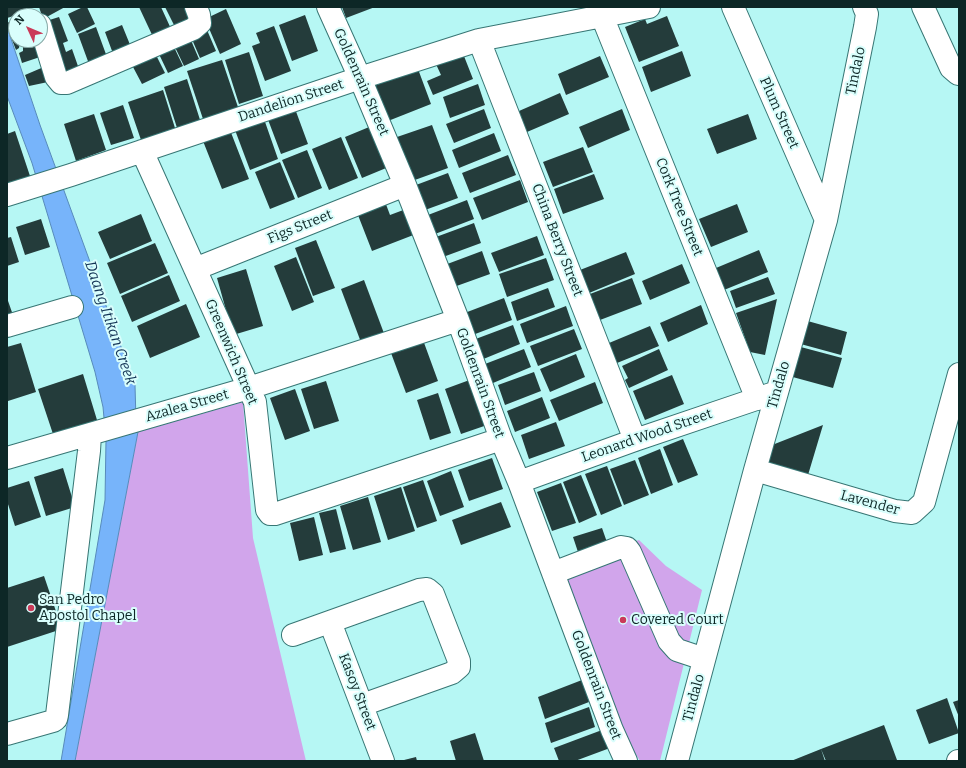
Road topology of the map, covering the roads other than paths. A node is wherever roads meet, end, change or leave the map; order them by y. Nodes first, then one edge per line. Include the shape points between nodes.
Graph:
1 (196, 7) edge
2 (328, 7) edge
3 (649, 7) edge
4 (733, 7) edge
5 (864, 7) edge
6 (923, 7) edge
7 (602, 16) junction
8 (479, 40) junction
9 (47, 48) edge
10 (958, 74) edge
11 (360, 78) junction
12 (142, 151) junction
13 (405, 185) junction
14 (7, 195) edge
15 (826, 220) junction
16 (195, 269) junction
17 (72, 307) dead end
18 (458, 320) junction
19 (7, 326) edge
20 (959, 374) edge
21 (249, 388) junction
22 (766, 396) junction
23 (97, 432) junction
24 (501, 439) junction
25 (635, 440) junction
26 (7, 458) edge
27 (755, 470) junction
28 (519, 482) junction
29 (553, 573) junction
30 (330, 622) junction
31 (293, 635) dead end
32 (704, 659) junction
33 (362, 705) junction
34 (7, 734) edge
35 (383, 761) edge
36 (626, 761) edge
37 (677, 761) edge

1 - 9 street via 200,23 193,29 67,83 61,83 56,77
2 - 11 street, Goldenrain Street
3 - 7 street, Dandelion Street
4 - 15 street, Plum Street
5 - 15 street, Tindalo via 867,14 865,27
6 - 10 street via 951,68
7 - 8 street, Dandelion Street
7 - 22 street, Cork Tree Street
8 - 11 street, Dandelion Street
8 - 25 street, China Berry Street
11 - 12 street, Dandelion Street
11 - 13 street, Goldenrain Street
12 - 14 street, Dandelion Street
12 - 16 street, Greenwich Street
13 - 16 street, Figs Street
13 - 18 street, Goldenrain Street
15 - 22 street, Tindalo
16 - 21 street, Greenwich Street
17 - 19 street
18 - 21 street, Azalea Street
18 - 24 street, Goldenrain Street
20 - 27 street, Lavender via 924,502 912,513 895,511
21 - 23 street, Azalea Street
21 - 24 street, Greenwich Street via 255,402 267,510 270,514
22 - 25 street, Leonard Wood Street
22 - 27 street, Tindalo
23 - 26 street, Azalea Street
23 - 34 street via 87,467 56,719
24 - 28 street, Goldenrain Street
25 - 28 street, Leonard Wood Street
27 - 32 street, Tindalo
28 - 29 street, Goldenrain Street
29 - 32 street via 621,547 627,548 669,641 677,650
29 - 36 street, Goldenrain Street
30 - 31 street
30 - 33 street, Kasoy Street
30 - 33 street via 427,588 433,594 459,661 459,667 452,673
32 - 37 street, Tindalo
33 - 35 street, Kasoy Street

